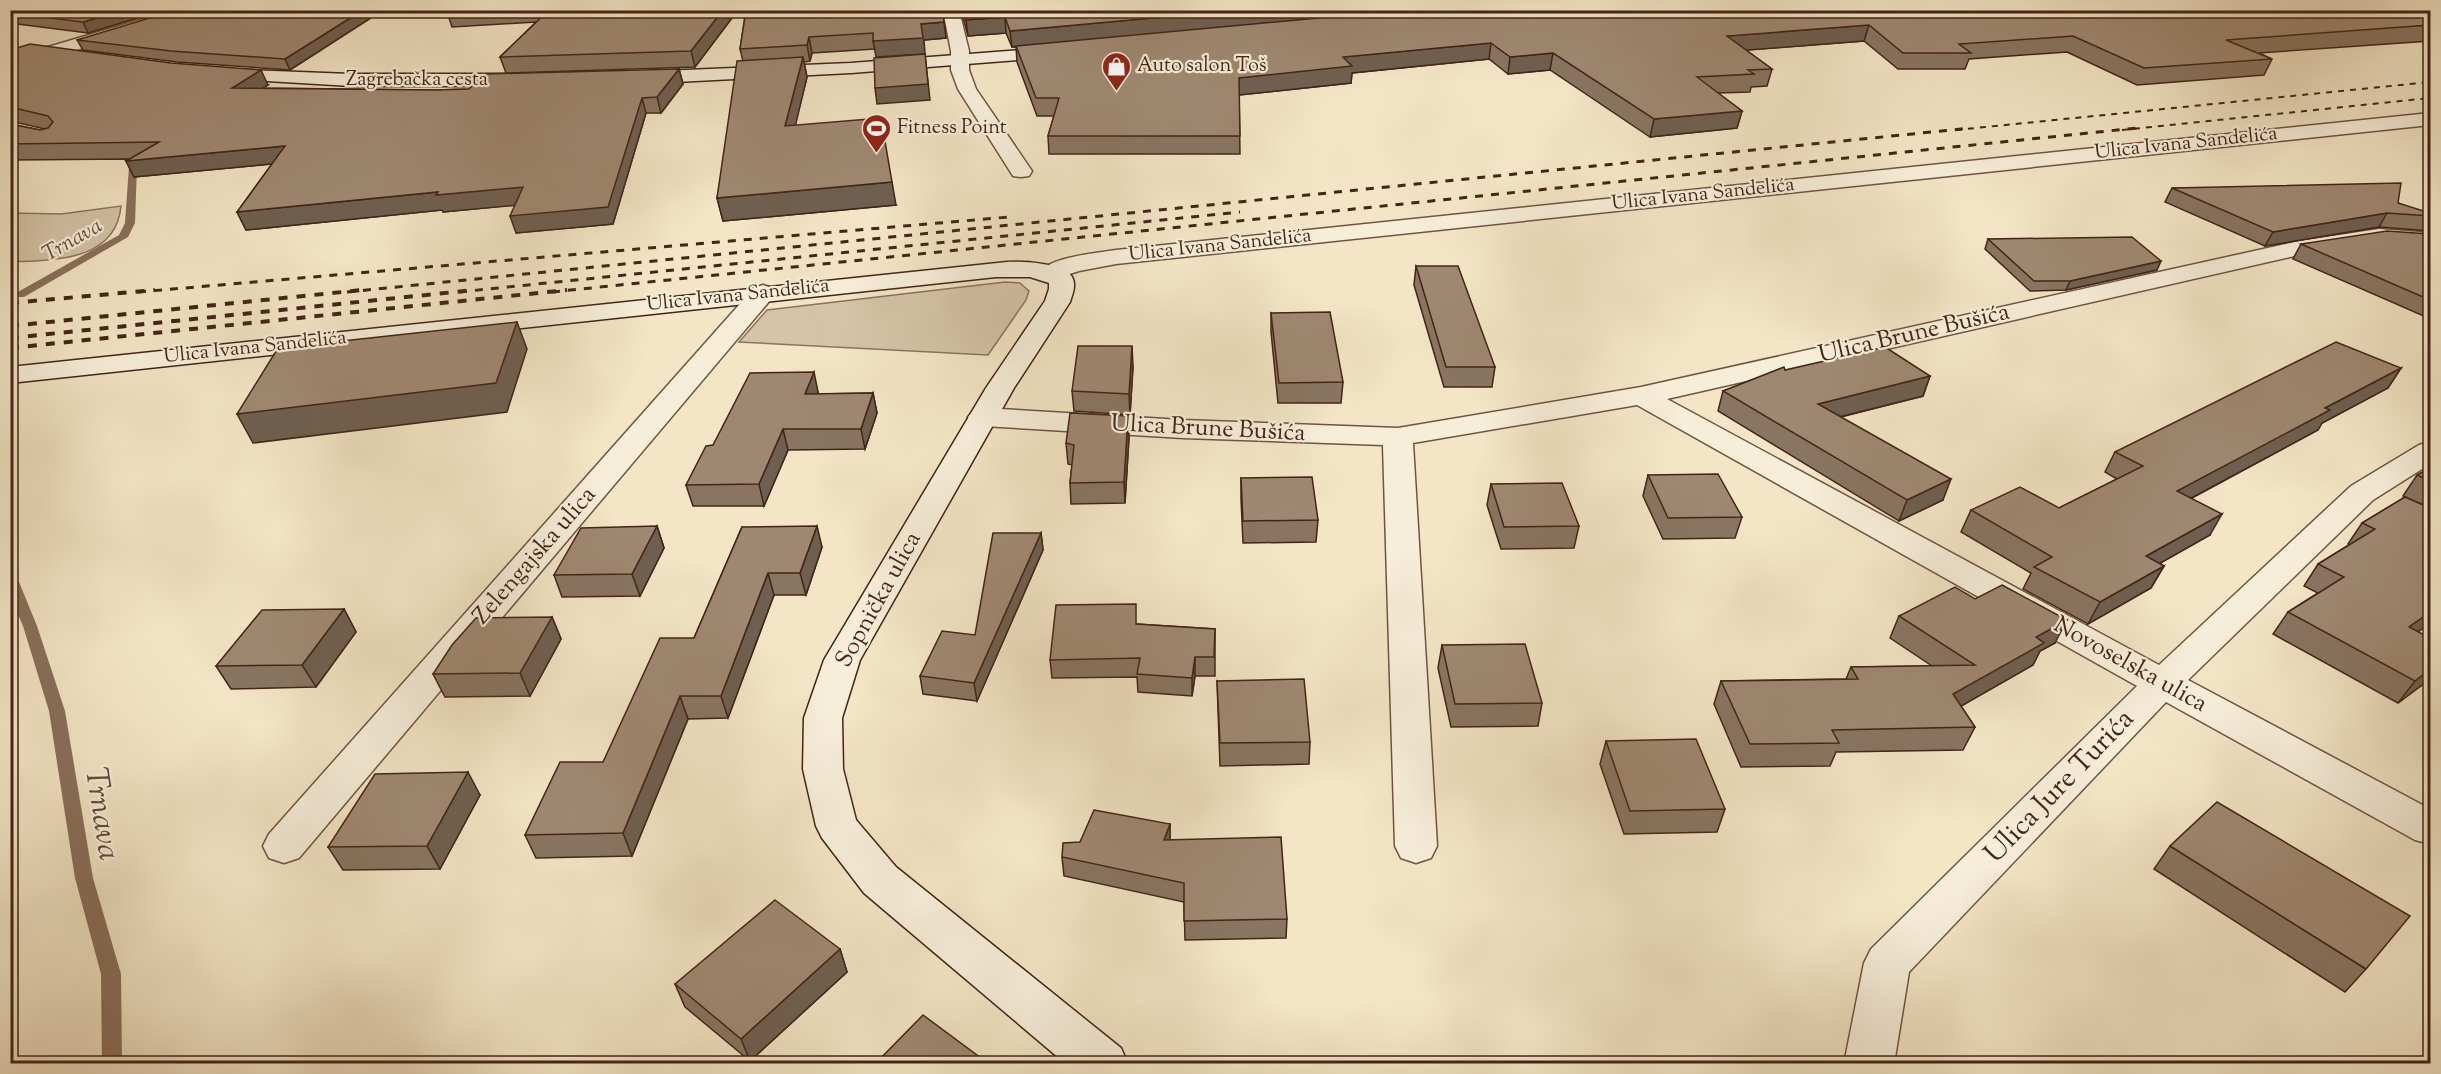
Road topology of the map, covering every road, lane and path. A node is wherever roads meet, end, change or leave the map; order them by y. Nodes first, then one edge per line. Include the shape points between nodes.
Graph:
1 (193, 10) edge
2 (951, 10) edge
3 (29, 50) edge
4 (1082, 50) edge
5 (47, 53) junction
6 (92, 59) edge
7 (961, 60) junction
8 (201, 72) edge
9 (621, 78) edge
10 (536, 80) edge
11 (2430, 119) edge
12 (1021, 171) dead end
13 (2430, 240) edge
14 (1051, 273) junction
15 (763, 293) junction
16 (10, 375) edge
17 (1641, 396) junction
18 (983, 417) junction
19 (1398, 437) junction
20 (2430, 451) edge
21 (2162, 683) junction
22 (2430, 828) edge
23 (284, 846) dead end
24 (1416, 846) dead end
25 (1103, 1064) edge
26 (1869, 1064) edge

1 - 5 street
2 - 7 street
3 - 5 street
4 - 7 street
5 - 6 street
7 - 9 street
7 - 12 street via 960,70 968,89
8 - 10 street, Zagrebačka cesta via 403,81
11 - 14 street, Ulica Ivana Sandelića via 1128,256 1073,265
13 - 17 street, Ulica Brune Bušića via 2379,236 2299,248
14 - 15 street, Ulica Ivana Sandelića via 1004,269
14 - 18 street, Sopnička ulica via 1061,279 1057,302
15 - 16 street, Ulica Ivana Sandelića
15 - 23 street, Zelengajska ulica
17 - 19 street, Ulica Brune Bušića
17 - 21 street, Novoselska ulica
18 - 19 street, Ulica Brune Bušića
18 - 25 street, Sopnička ulica via 842,660 824,718 823,769 837,826 880,880
19 - 24 street
20 - 21 street, Ulica Jure Turića
21 - 22 street, Novoselska ulica
21 - 26 street, Ulica Jure Turića via 1887,963

